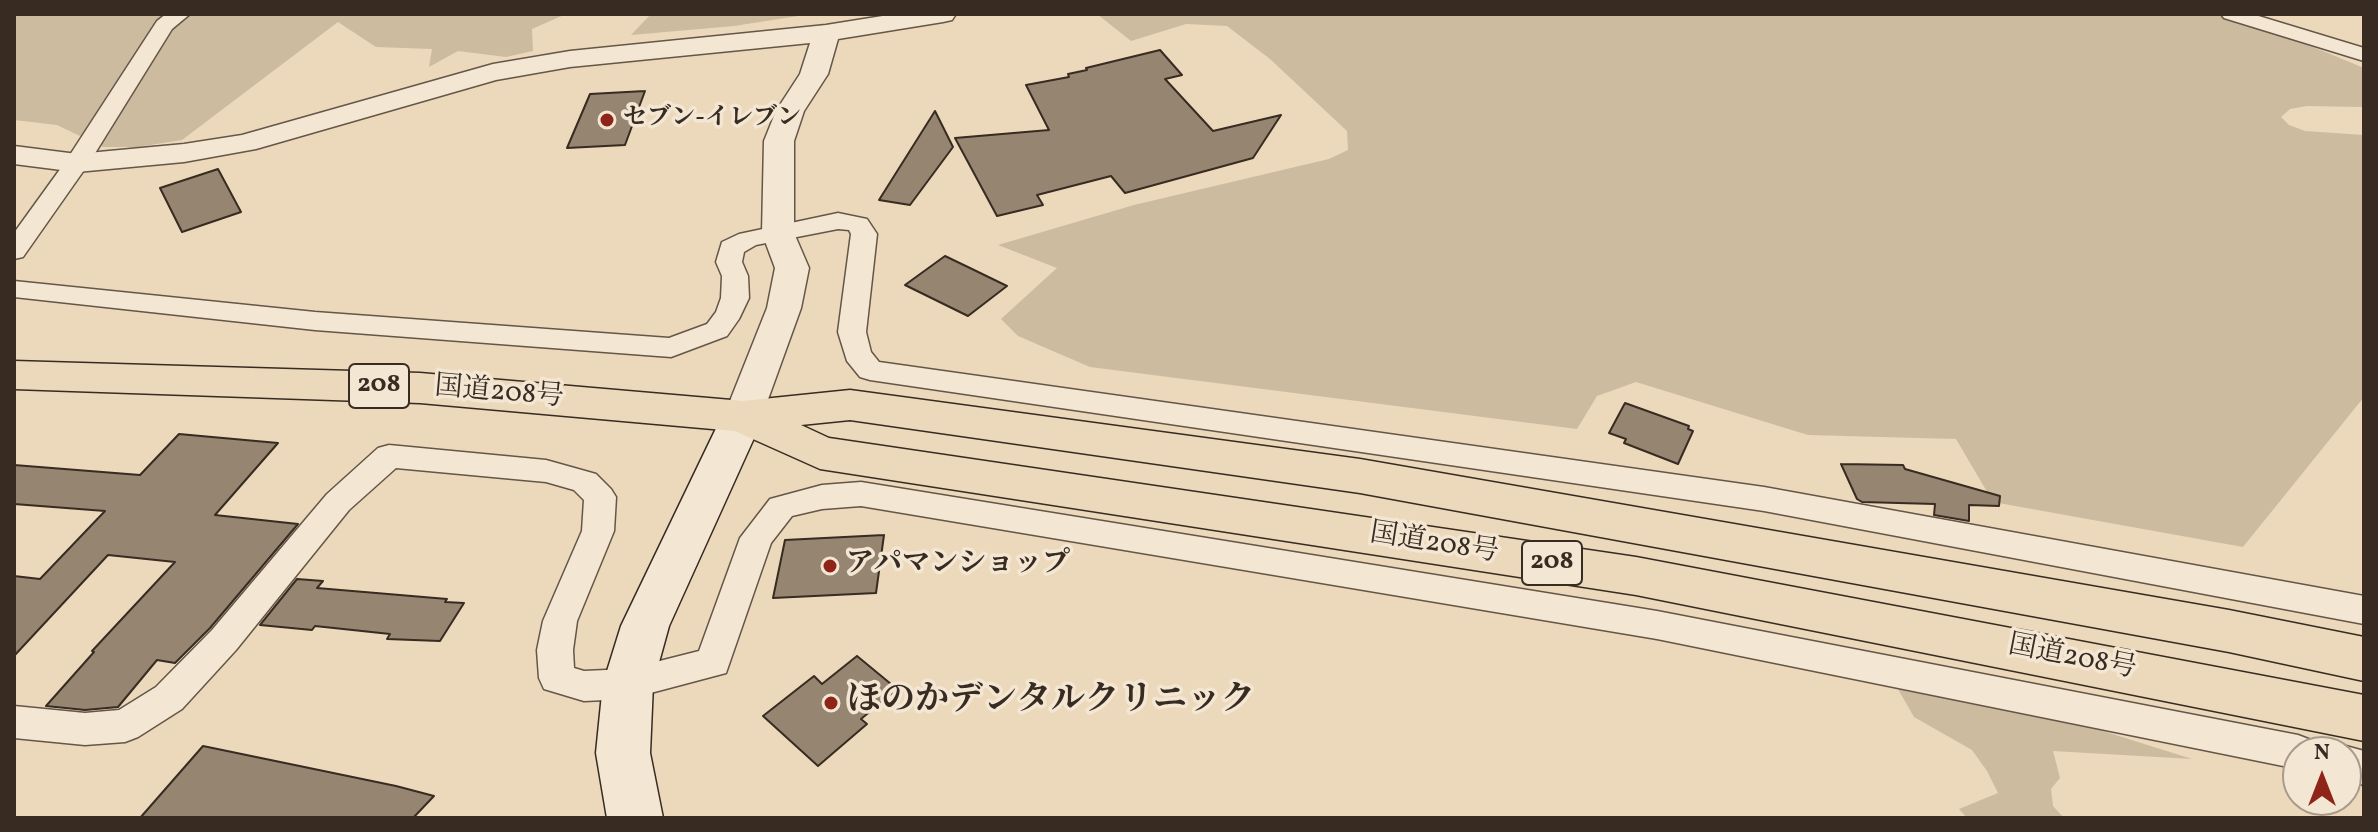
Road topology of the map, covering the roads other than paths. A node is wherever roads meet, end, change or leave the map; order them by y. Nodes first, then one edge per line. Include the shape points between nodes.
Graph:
1 (180, 14) edge
2 (943, 14) edge
3 (2231, 14) edge
4 (826, 33) junction
5 (2364, 55) edge
6 (14, 155) edge
7 (77, 163) junction
8 (778, 233) junction
9 (14, 251) edge
10 (14, 289) edge
11 (14, 375) edge
12 (743, 416) junction
13 (2364, 610) edge
14 (2364, 659) edge
15 (628, 684) junction
16 (2364, 718) edge
17 (14, 722) edge
18 (2282, 749) edge
19 (635, 818) edge

1 - 7 street via 164,25
2 - 4 street
3 - 5 street
4 - 7 street via 493,72 245,143
4 - 8 street via 814,74 790,111 779,141
6 - 7 street
7 - 9 street
8 - 10 street via 731,248 735,298 729,313 717,330 671,348 300,319
8 - 12 street via 792,268 784,308
8 - 13 street via 838,221 858,224 864,234 852,332 857,354 870,370 1764,499
11 - 12 highway, 国道208号 / 208 via 420,388
12 - 14 highway, 国道208号 / 208 via 850,405 1360,476
12 - 15 main road via 645,626
12 - 16 highway, 国道208号 / 208 via 820,453 1636,576
15 - 17 street via 584,686 557,678 560,621 598,531 600,497 585,482 546,471 389,456 338,502 169,698 125,726 85,729
15 - 18 street via 713,662 756,538 781,507 861,494 1657,625
15 - 19 main road via 623,753

